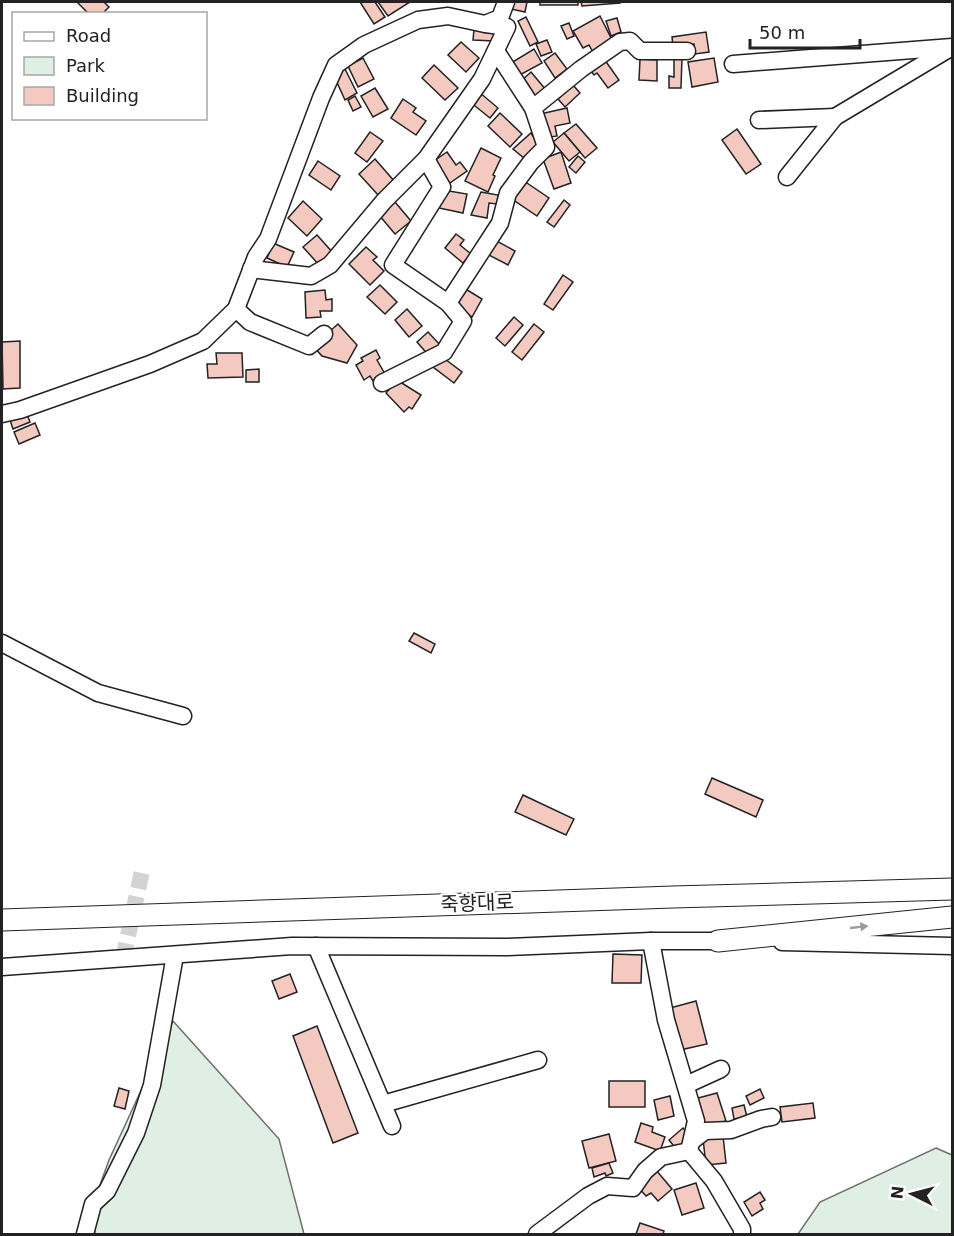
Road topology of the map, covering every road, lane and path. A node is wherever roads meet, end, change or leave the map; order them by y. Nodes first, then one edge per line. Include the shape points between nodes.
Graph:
1 (506, 2) edge
2 (485, 24) junction
3 (952, 46) edge
4 (496, 51) junction
5 (687, 51) dead end
6 (733, 64) dead end
7 (533, 108) junction
8 (835, 117) junction
9 (759, 120) dead end
10 (426, 159) junction
11 (787, 177) dead end
12 (251, 269) junction
13 (448, 303) junction
14 (236, 309) junction
15 (324, 334) dead end
16 (382, 383) dead end
17 (2, 414) edge
18 (2, 643) edge
19 (183, 716) dead end
20 (952, 889) edge
21 (952, 917) edge
22 (2, 920) edge
23 (718, 940) junction
24 (651, 941) junction
25 (316, 946) junction
26 (952, 946) edge
27 (175, 955) junction
28 (2, 967) edge
29 (538, 1060) dead end
30 (721, 1069) dead end
31 (686, 1085) junction
32 (383, 1104) junction
33 (772, 1117) dead end
34 (392, 1126) dead end
35 (690, 1146) junction
36 (85, 1234) edge
37 (537, 1234) edge
38 (742, 1234) edge

1 - 2 street via 500,18
2 - 4 street via 507,27
2 - 12 street via 448,16 418,20 364,45 336,65 268,239
3 - 6 street
3 - 8 street
4 - 7 street
4 - 10 street via 482,79
5 - 7 street via 640,51 630,41 620,42
7 - 13 street via 546,147 508,193 500,223
8 - 9 street
8 - 11 street
10 - 12 street via 330,265 311,276
10 - 13 street via 442,187 393,265
12 - 14 street
13 - 16 street via 463,321 444,352
14 - 15 street via 250,322 309,346
14 - 17 street via 203,341 150,364
18 - 19 street via 98,693
20 - 22 main road, 죽향대로
23 -> 21 main road
23 - 24 street
23 - 26 street
24 - 25 street via 507,947
24 - 31 street via 666,1020
25 - 27 street
25 - 32 street
27 - 28 street
27 - 36 street via 152,1085 136,1133 107,1191 93,1204
29 - 32 street
30 - 31 street
31 - 35 street via 696,1121
32 - 34 street
33 - 35 street via 731,1130 705,1131
35 - 37 street via 661,1157 633,1188 607,1186
35 - 38 street

